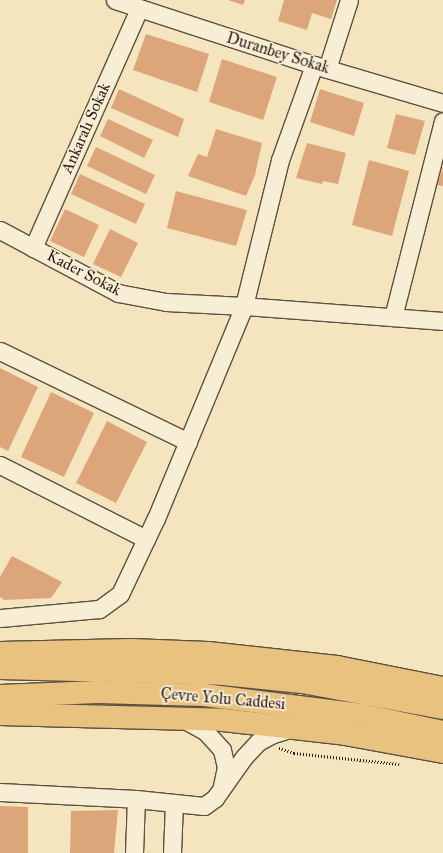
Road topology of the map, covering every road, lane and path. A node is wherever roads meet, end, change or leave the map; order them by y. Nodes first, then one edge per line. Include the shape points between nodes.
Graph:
1 (115, 0) edge
2 (349, 0) edge
3 (158, 7) edge
4 (139, 9) junction
5 (320, 67) junction
6 (443, 103) edge
7 (443, 121) edge
8 (0, 230) edge
9 (33, 248) junction
10 (244, 306) junction
11 (393, 317) junction
12 (443, 320) edge
13 (0, 351) edge
14 (188, 442) junction
15 (0, 465) edge
16 (146, 539) junction
17 (0, 618) edge
18 (0, 653) edge
19 (0, 668) edge
20 (443, 688) edge
21 (0, 696) edge
22 (443, 708) edge
23 (0, 714) edge
24 (179, 717) junction
25 (298, 728) junction
26 (443, 732) edge
27 (443, 752) edge
28 (222, 788) junction
29 (0, 792) edge
30 (136, 799) junction
31 (174, 804) junction
32 (134, 853) edge
33 (172, 853) edge

1 - 4 street, Duranbey Sokak
2 - 5 street
3 - 4 street, Duranbey Sokak
3 - 5 street, Duranbey Sokak
4 - 9 street, Ankaralı Sokak
5 - 6 street, Duranbey Sokak
5 - 10 street via 280,160
7 - 11 street
8 - 9 street, Kader Sokak
9 - 10 street, Kader Sokak via 118,294 166,302
10 - 11 street, Kader Sokak
10 - 14 street
11 - 12 street, Kader Sokak
13 - 14 street
14 - 16 street
15 - 16 street
16 - 17 street via 120,594 99,609
18 - 20 highway via 131,650 208,653 337,667
19 - 22 highway, Çevre Yolu Caddesi via 231,675 302,682
21 - 26 highway, Çevre Yolu Caddesi via 98,692 204,695 355,714
23 - 24 highway
24 - 25 highway
24 - 28 street via 206,732 222,750 226,767
25 - 27 highway
25 - 28 street via 273,734 258,742
28 - 31 street via 215,798 204,806
29 - 30 street
30 - 31 street
30 - 32 street
31 - 33 street

